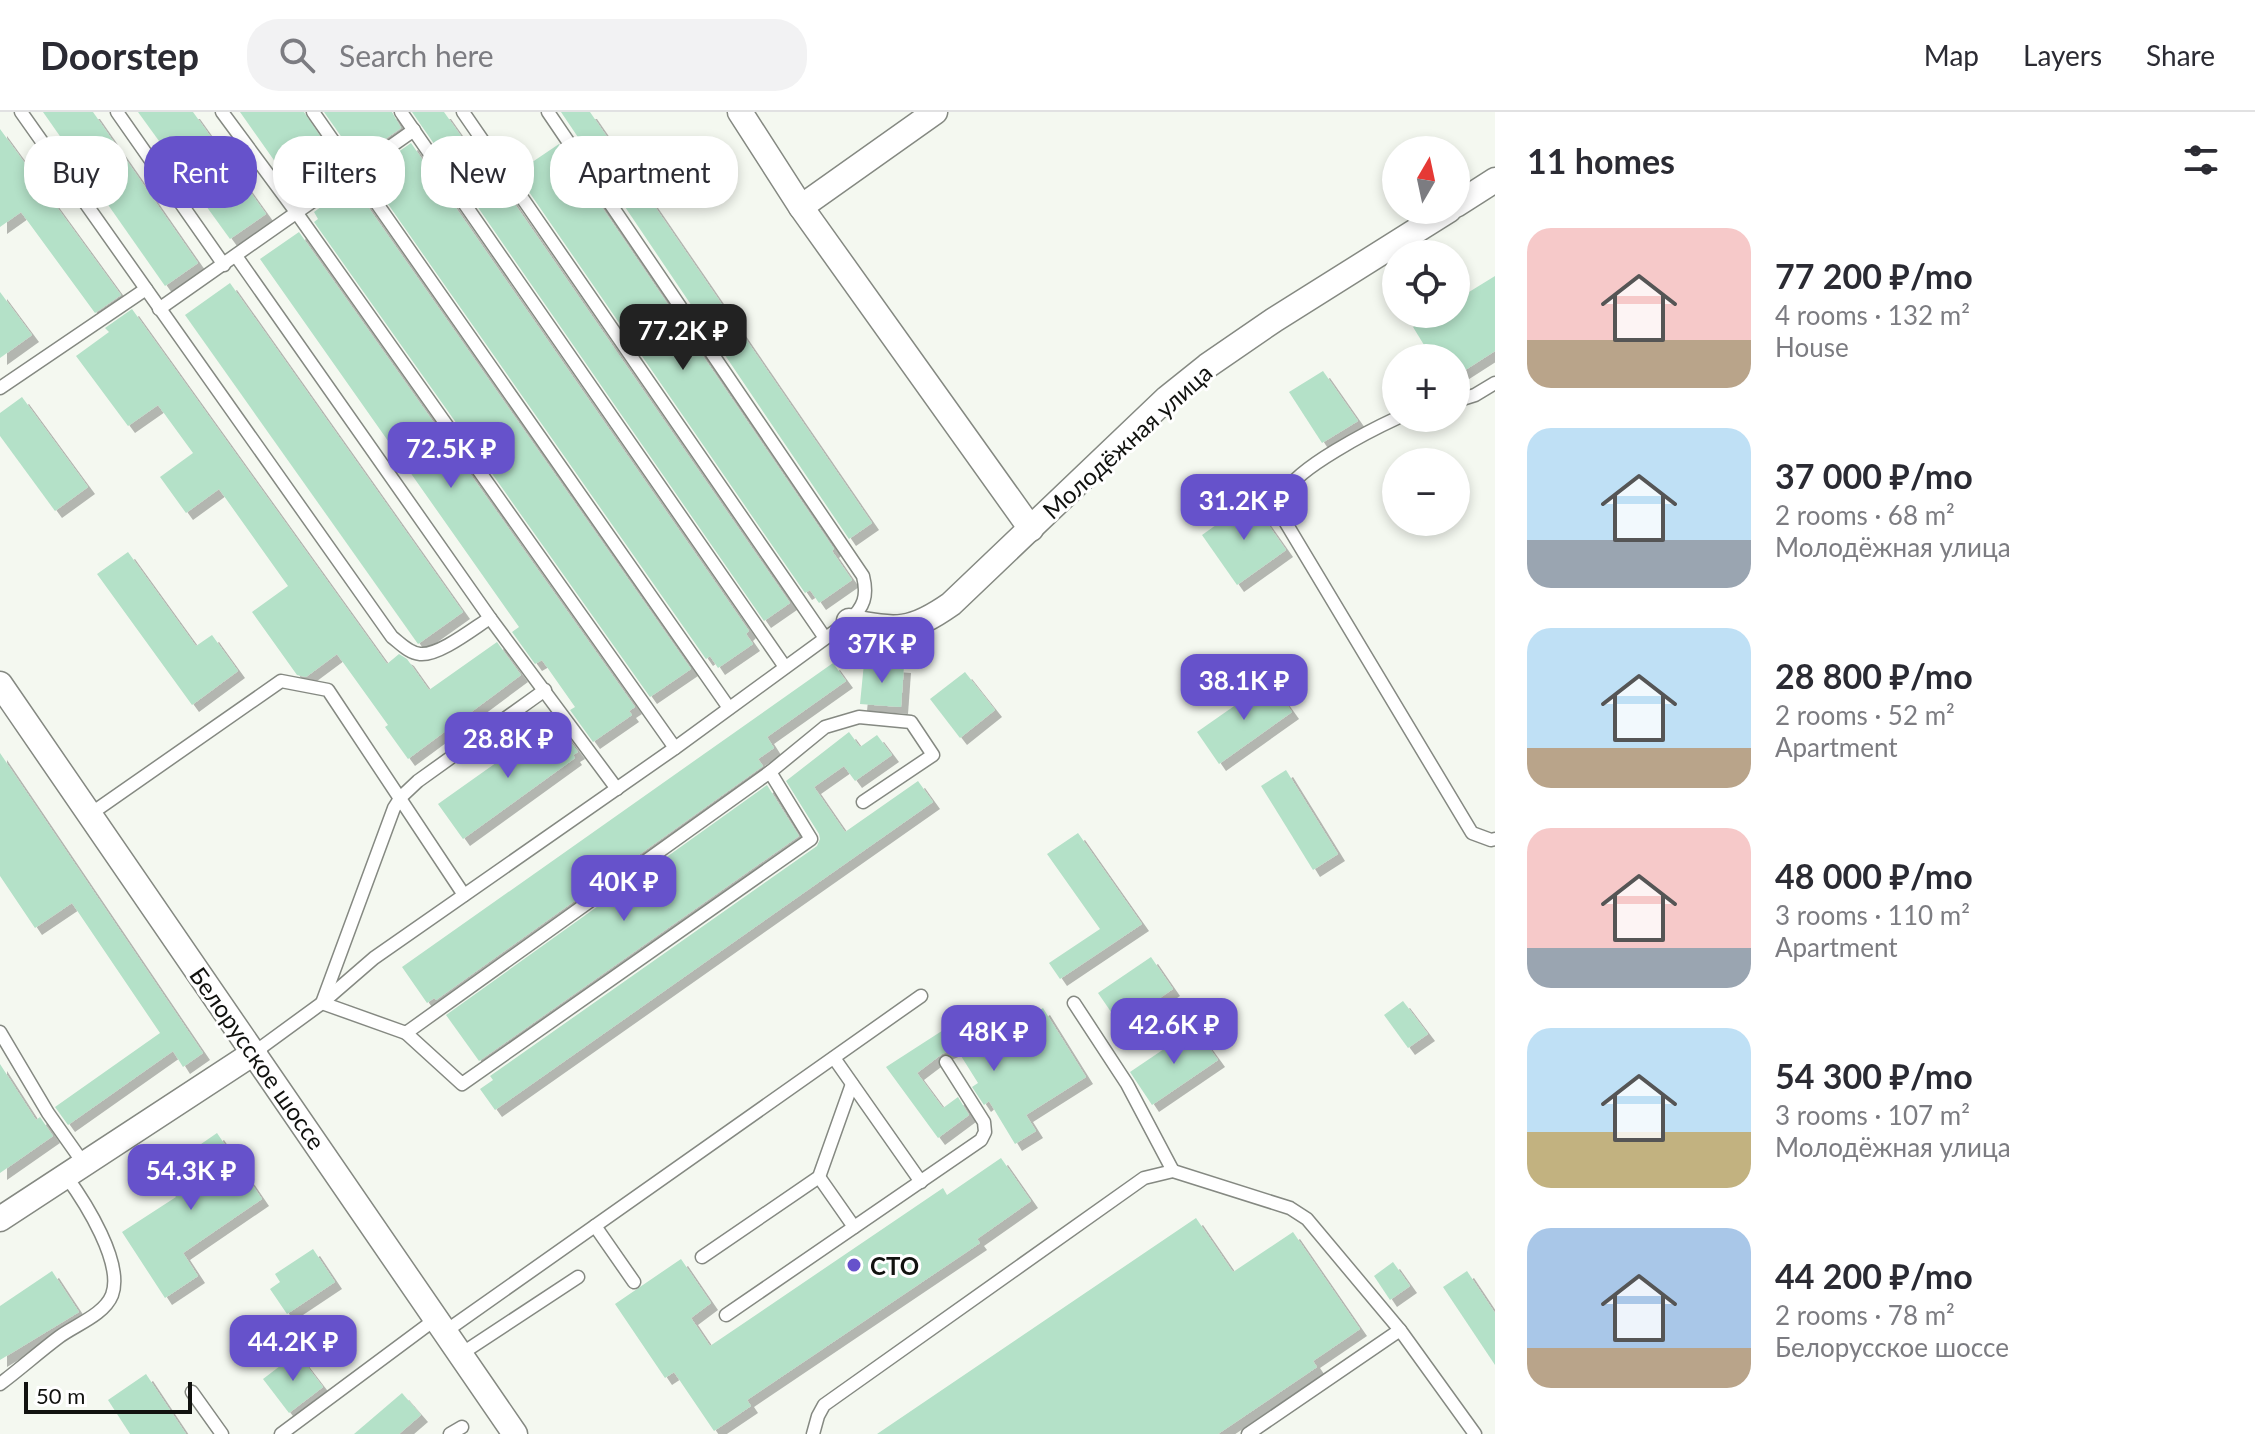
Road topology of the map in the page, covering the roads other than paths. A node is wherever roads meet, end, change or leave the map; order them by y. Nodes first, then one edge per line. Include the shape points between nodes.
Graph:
1 (21, 112) edge
2 (117, 112) edge
3 (222, 112) edge
4 (313, 112) edge
5 (401, 112) edge
6 (463, 112) edge
7 (548, 112) edge
8 (740, 112) edge
9 (935, 112) edge
10 (414, 130) junction
11 (330, 136) edge
12 (405, 136) edge
13 (1495, 180) edge
14 (1470, 196) edge
15 (801, 207) junction
16 (302, 208) edge
17 (380, 208) edge
18 (296, 212) junction
19 (1427, 224) edge
20 (236, 256) junction
21 (224, 265) junction
22 (146, 289) junction
23 (159, 309) junction
24 (1495, 383) edge
25 (0, 388) edge
26 (1470, 397) edge
27 (1382, 425) edge
28 (1031, 529) junction
29 (490, 618) junction
30 (849, 621) junction
31 (825, 638) junction
32 (785, 667) junction
33 (0, 684) edge
34 (545, 690) junction
35 (729, 708) junction
36 (675, 748) junction
37 (770, 772) junction
38 (617, 789) junction
39 (401, 797) junction
40 (863, 802) dead end
41 (89, 815) junction
42 (1495, 839) edge
43 (464, 895) junction
44 (921, 996) dead end
45 (322, 1003) junction
46 (1074, 1003) dead end
47 (0, 1032) edge
48 (406, 1033) junction
49 (255, 1052) junction
50 (834, 1058) junction
51 (946, 1062) dead end
52 (852, 1084) junction
53 (75, 1170) junction
54 (1173, 1171) junction
55 (819, 1177) junction
56 (921, 1182) junction
57 (0, 1219) edge
58 (595, 1226) junction
59 (854, 1227) junction
60 (702, 1257) dead end
61 (578, 1277) dead end
62 (634, 1282) dead end
63 (726, 1315) dead end
64 (441, 1325) junction
65 (1400, 1330) junction
66 (461, 1354) junction
67 (0, 1384) edge
68 (192, 1392) dead end
69 (462, 1427) dead end
70 (222, 1434) edge
71 (281, 1434) edge
72 (450, 1434) edge
73 (515, 1434) edge
74 (813, 1434) edge
75 (1248, 1434) edge
76 (1475, 1434) edge

1 - 22 lane
2 - 21 lane
3 - 18 lane
4 - 11 lane
5 - 10 lane
6 - 31 lane
7 - 30 lane via 863,576 865,600
8 - 15 street
9 - 15 street
10 - 12 lane
10 - 32 lane
13 - 14 street
15 - 28 street
16 - 18 lane
17 - 35 lane
18 - 20 lane
18 - 36 lane
19 - 28 street, Молодёжная улица via 1207,366
20 - 21 lane
20 - 29 lane
21 - 23 lane
22 - 23 lane
22 - 25 lane
23 - 29 lane via 392,637 408,650 433,653
24 - 26 lane
27 - 42 lane via 1294,480 1285,494 1286,523 1472,833
28 - 30 street, Молодёжная улица via 926,622 885,628
29 - 34 lane
30 - 31 lane
31 - 32 lane
32 - 35 lane
33 - 41 street, Белорусское шоссе
34 - 38 lane
34 - 39 lane
35 - 36 lane
36 - 38 lane
37 - 40 lane via 825,727 859,717 911,722 933,755
37 - 48 lane
37 - 48 lane via 811,839 462,1084
38 - 43 lane
39 - 41 lane via 328,690 281,681
39 - 43 lane
39 - 45 lane
41 - 49 street, Белорусское шоссе
43 - 45 lane via 374,958
44 - 50 lane
45 - 48 lane
45 - 49 lane
46 - 54 lane via 1127,1084
47 - 53 lane
49 - 53 street
49 - 64 street, Белорусское шоссе
50 - 52 lane
50 - 58 lane
51 - 56 lane via 985,1132
52 - 55 lane
52 - 56 lane
53 - 57 street
53 - 67 lane via 114,1272 111,1297 104,1308
54 - 65 lane via 1290,1208 1307,1219
54 - 74 lane via 1144,1178 824,1405
55 - 59 lane
55 - 60 lane
56 - 59 lane
58 - 62 lane
58 - 64 lane
59 - 63 lane
61 - 66 lane
64 - 66 street, Белорусское шоссе
64 - 71 lane
65 - 75 lane
65 - 76 lane
66 - 73 street, Белорусское шоссе
68 - 70 lane
69 - 72 lane

